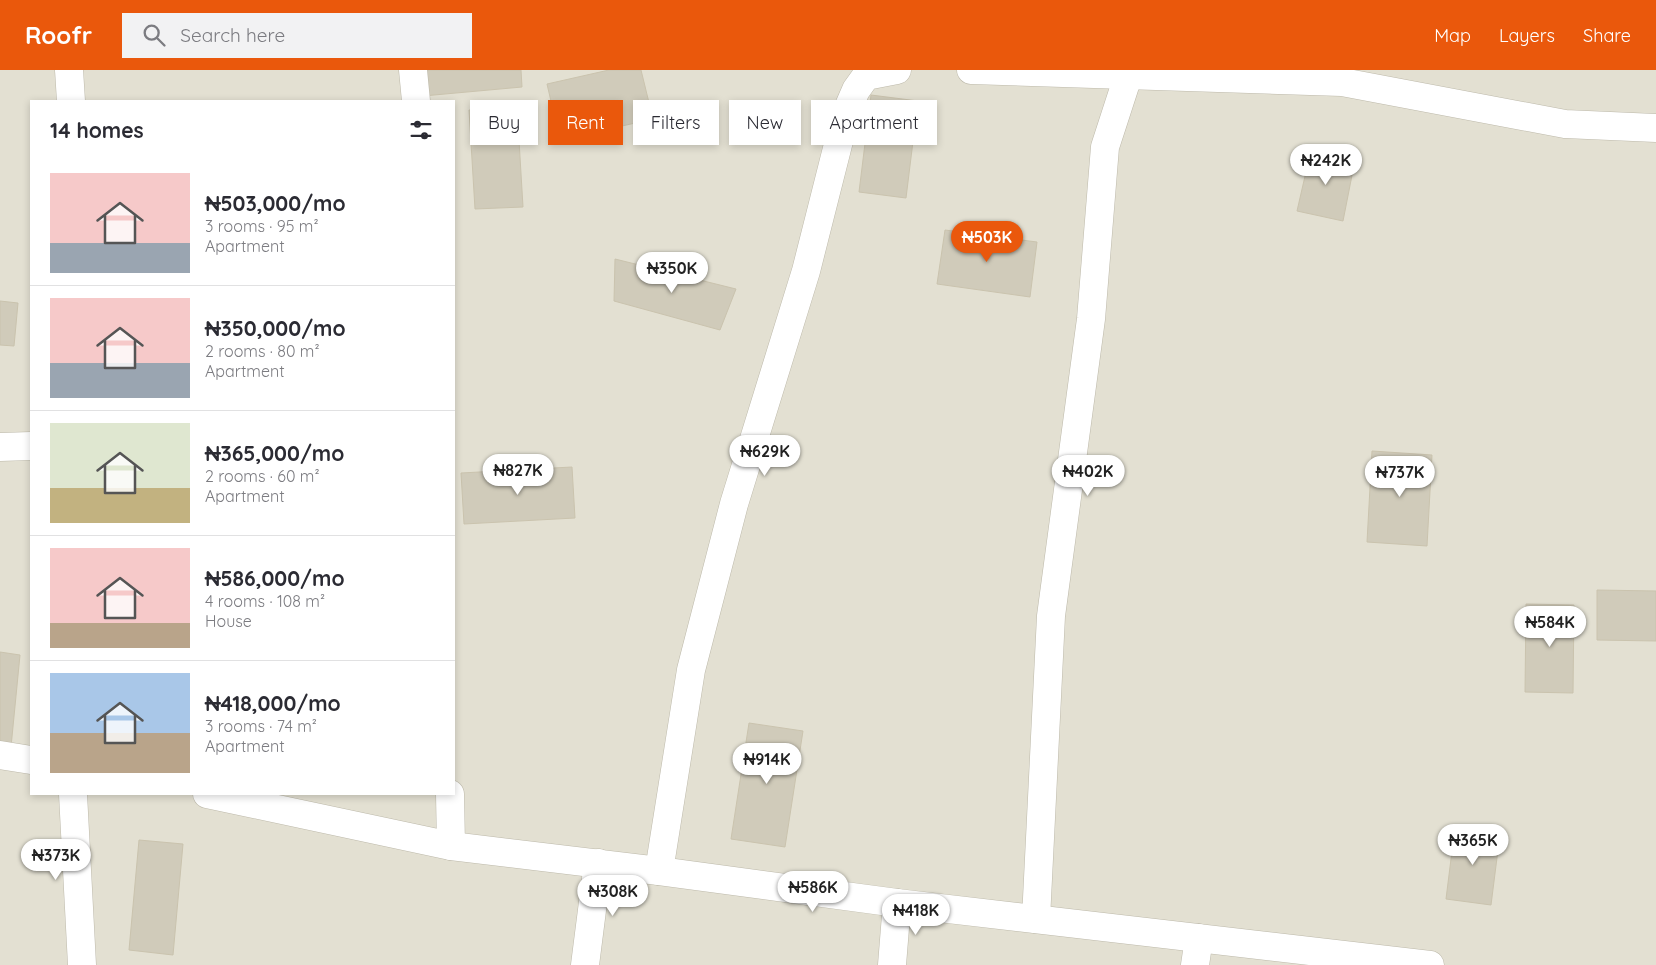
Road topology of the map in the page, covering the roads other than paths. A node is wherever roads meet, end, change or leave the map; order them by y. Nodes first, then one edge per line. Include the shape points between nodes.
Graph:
1 (69, 70) edge
2 (413, 70) edge
3 (897, 70) edge
4 (971, 70) edge
5 (1129, 72) edge
6 (71, 100) edge
7 (416, 100) edge
8 (1656, 128) edge
9 (30, 446) edge
10 (0, 447) edge
11 (0, 756) edge
12 (30, 760) edge
13 (73, 795) edge
14 (212, 795) edge
15 (450, 795) edge
16 (452, 846) junction
17 (598, 863) junction
18 (659, 870) junction
19 (897, 903) junction
20 (1036, 920) junction
21 (1198, 938) junction
22 (82, 965) edge
23 (585, 965) edge
24 (892, 965) edge
25 (1195, 965) edge
26 (1430, 965) edge

1 - 6 street
2 - 7 street
3 - 18 street via 866,76 846,113 806,271 734,504 691,670
4 - 5 street
5 - 8 street via 1342,82 1565,124
5 - 20 street via 1105,147 1090,319 1051,616
9 - 10 street
11 - 12 street
13 - 22 street
14 - 16 street
15 - 16 street
16 - 17 street
17 - 18 street
17 - 23 street
18 - 19 street
19 - 20 street
19 - 24 street
20 - 21 street
21 - 25 street
21 - 26 street

